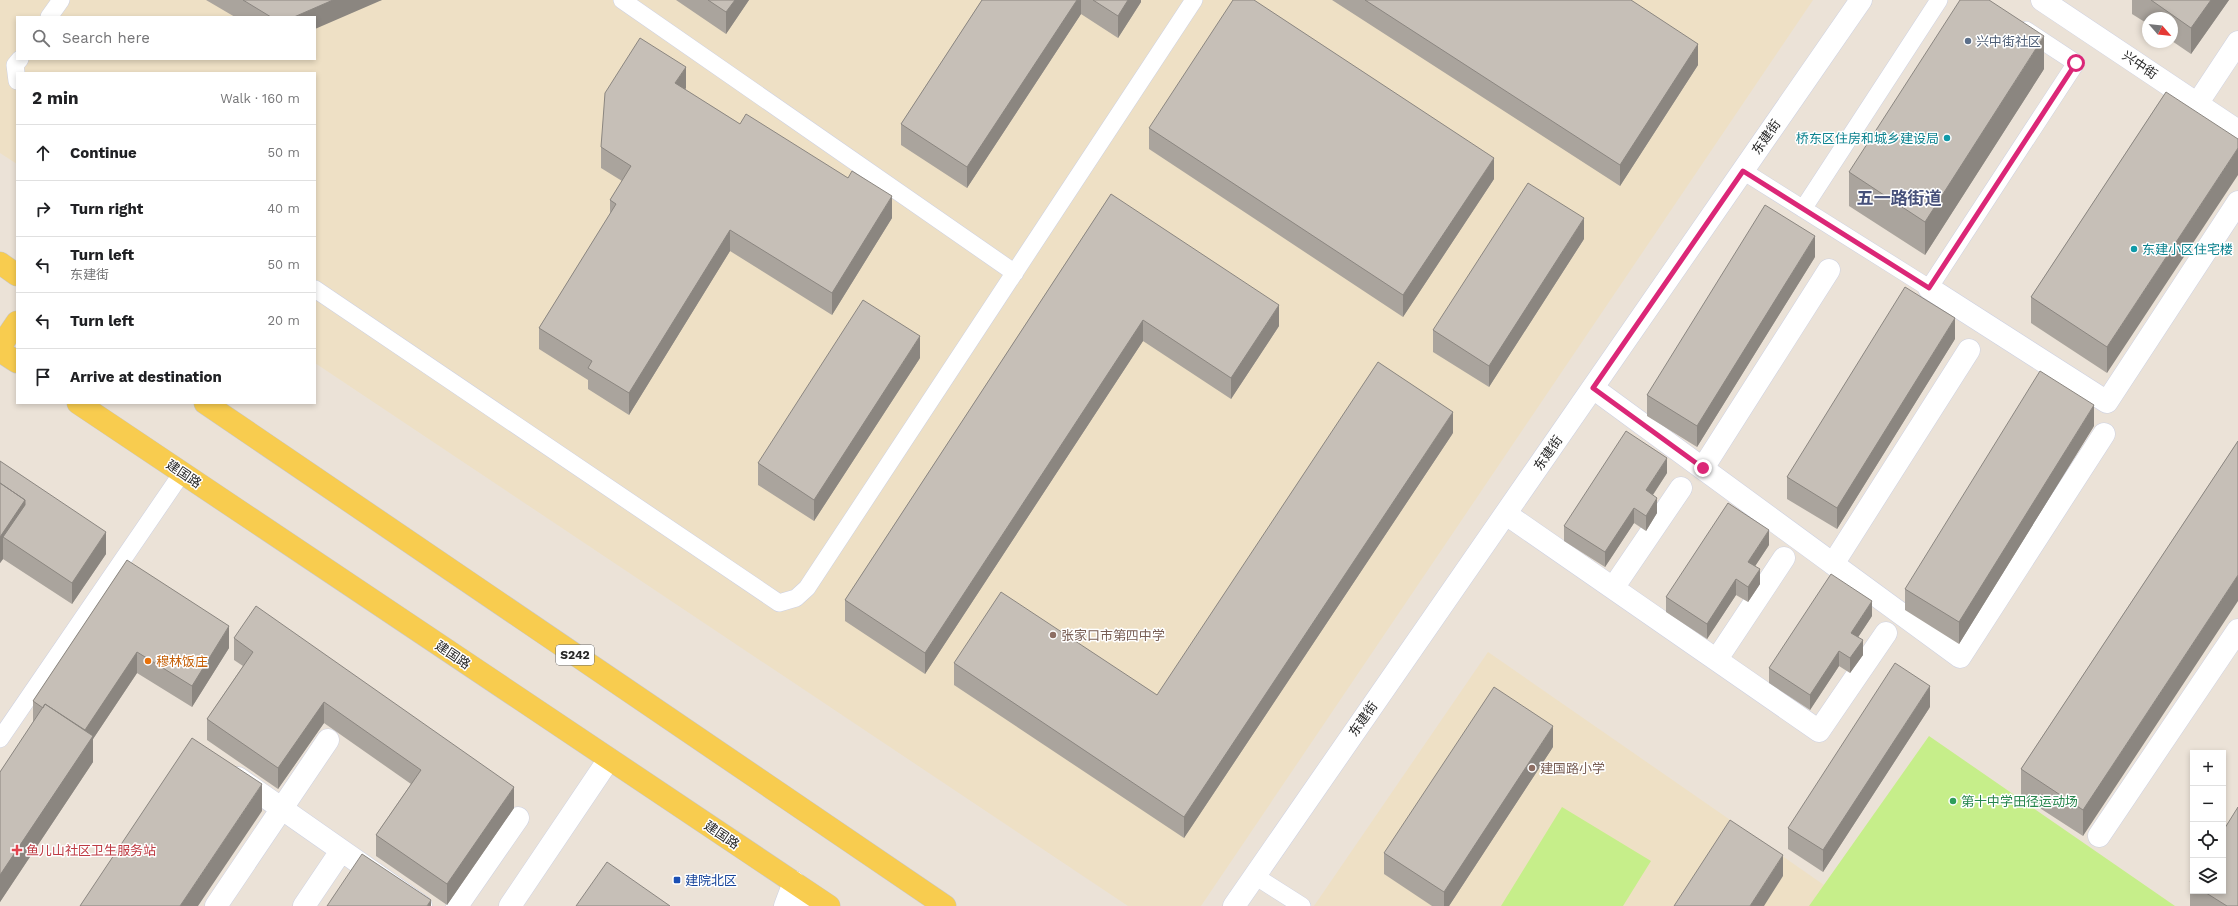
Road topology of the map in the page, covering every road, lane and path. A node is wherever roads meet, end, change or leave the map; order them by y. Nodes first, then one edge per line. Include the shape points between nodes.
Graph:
1 (61, 0) edge
2 (622, 0) edge
3 (1194, 0) edge
4 (1861, 0) edge
5 (1939, 0) edge
6 (2042, 0) edge
7 (50, 16) edge
8 (2011, 21) edge
9 (2238, 42) edge
10 (19, 60) edge
11 (16, 73) edge
12 (2197, 104) junction
13 (2238, 131) edge
14 (1743, 171) junction
15 (2238, 202) edge
16 (1803, 209) junction
17 (0, 264) edge
18 (1828, 270) dead end
19 (1015, 273) junction
20 (16, 274) edge
21 (1929, 288) junction
22 (316, 290) edge
23 (16, 323) edge
24 (0, 347) edge
25 (1969, 350) dead end
26 (0, 351) edge
27 (16, 361) edge
28 (1593, 388) junction
29 (79, 404) edge
30 (206, 404) edge
31 (2104, 434) dead end
32 (1703, 468) junction
33 (182, 473) junction
34 (1681, 488) dead end
35 (1506, 514) junction
36 (1784, 558) dead end
37 (1833, 564) junction
38 (1613, 588) junction
39 (2238, 630) edge
40 (1886, 633) dead end
41 (1717, 659) junction
42 (0, 739) edge
43 (328, 740) dead end
44 (609, 759) junction
45 (224, 769) edge
46 (282, 809) junction
47 (518, 818) dead end
48 (2099, 836) dead end
49 (342, 851) junction
50 (1255, 876) junction
51 (794, 882) junction
52 (216, 906) edge
53 (304, 906) edge
54 (421, 906) edge
55 (458, 906) edge
56 (510, 906) edge
57 (785, 906) edge
58 (799, 906) edge
59 (829, 906) edge
60 (945, 906) edge
61 (1234, 906) edge
62 (1302, 906) edge

1 - 7 lane
2 - 19 lane
3 - 19 lane
4 - 14 street, 东建街
5 - 16 lane
6 - 12 street, 兴中街
8 - 21 lane via 2076,63
9 - 12 street
10 - 11 lane via 15,65
12 - 13 street, 兴中街
14 - 16 lane
14 - 28 street, 东建街
15 - 21 street via 2107,402
16 - 21 lane
17 - 20 main road
18 - 32 street
19 - 22 lane via 807,588 796,598 779,603
23 - 24 main road
25 - 37 street
26 - 27 main road
28 - 32 street
28 - 35 street, 东建街
29 - 33 main road, 建国路
30 - 60 main road, S242
31 - 37 street via 1960,657
32 - 37 street
33 - 42 lane
33 - 44 main road, 建国路
34 - 38 street
35 - 38 street
35 - 50 street, 东建街
36 - 41 street
38 - 41 street
39 - 48 street
40 - 41 street via 1819,731
43 - 46 street
44 - 51 main road, 建国路
44 - 56 street
45 - 46 street
46 - 49 street
46 - 52 street
47 - 55 street
49 - 53 street
49 - 54 street
50 - 61 street, 东建街
50 - 62 lane
51 - 57 street
51 - 58 street
51 - 59 main road, 建国路

